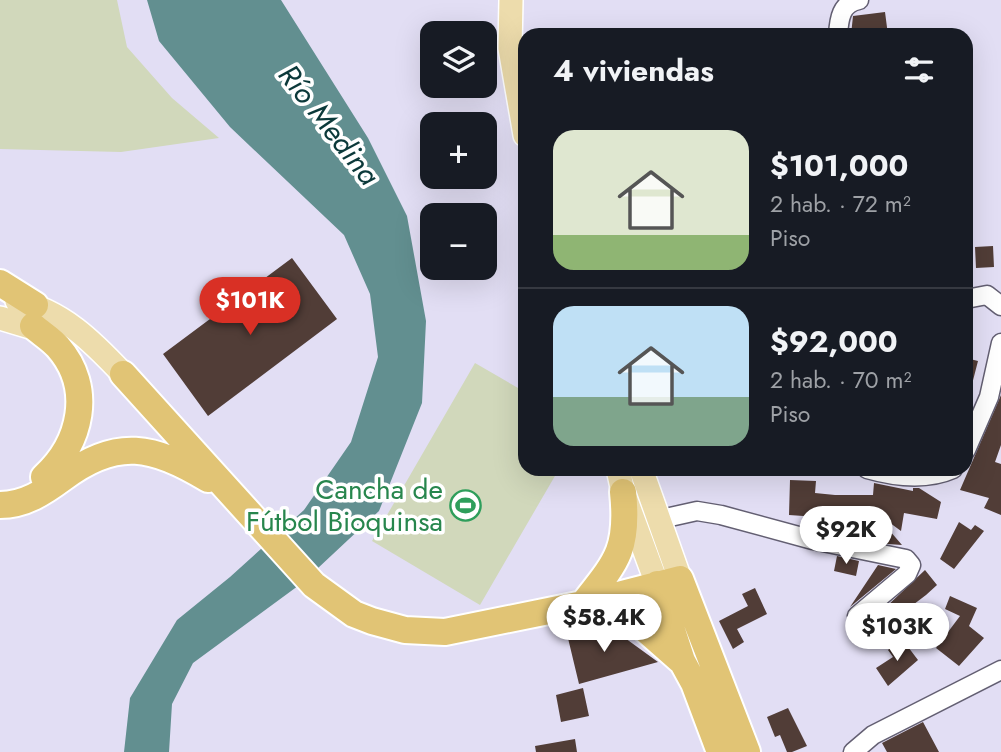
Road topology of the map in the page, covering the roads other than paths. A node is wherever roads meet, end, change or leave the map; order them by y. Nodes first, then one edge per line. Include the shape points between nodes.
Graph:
1 (510, 0) edge
2 (859, 0) edge
3 (839, 28) edge
4 (518, 94) edge
5 (0, 283) edge
6 (0, 297) edge
7 (996, 298) edge
8 (973, 299) edge
9 (34, 316) junction
10 (0, 318) edge
11 (1001, 343) edge
12 (123, 374) joint
13 (973, 434) edge
14 (644, 476) edge
15 (894, 476) edge
16 (921, 476) edge
17 (620, 481) edge
18 (0, 492) edge
19 (0, 505) edge
20 (248, 513) junction
21 (661, 519) junction
22 (668, 581) junction
23 (583, 604) junction
24 (857, 616) dead end
25 (682, 661) junction
26 (1001, 670) edge
27 (720, 752) edge
28 (747, 752) edge
29 (853, 752) edge

1 - 4 main road via 510,48
2 - 3 street via 840,13
5 - 9 highway
6 - 9 main road
7 - 8 street
9 - 10 main road
9 - 12 main road
9 - 18 highway via 72,367 79,417 73,441 61,461 43,478
11 - 13 street via 989,397
12 - 20 highway
14 - 21 main road
15 - 16 street
17 - 22 main road
17 - 23 highway via 626,523 623,546
19 - 20 highway via 41,495 105,453 130,450 155,452 183,463
20 - 23 highway via 314,585 354,614 405,630 445,632
21 - 22 main road
21 - 24 street via 697,512 721,515 906,559 911,565 908,574
22 - 23 highway
22 - 25 highway
22 - 28 highway
23 - 25 highway via 638,623
25 - 27 highway
26 - 29 street via 873,735

